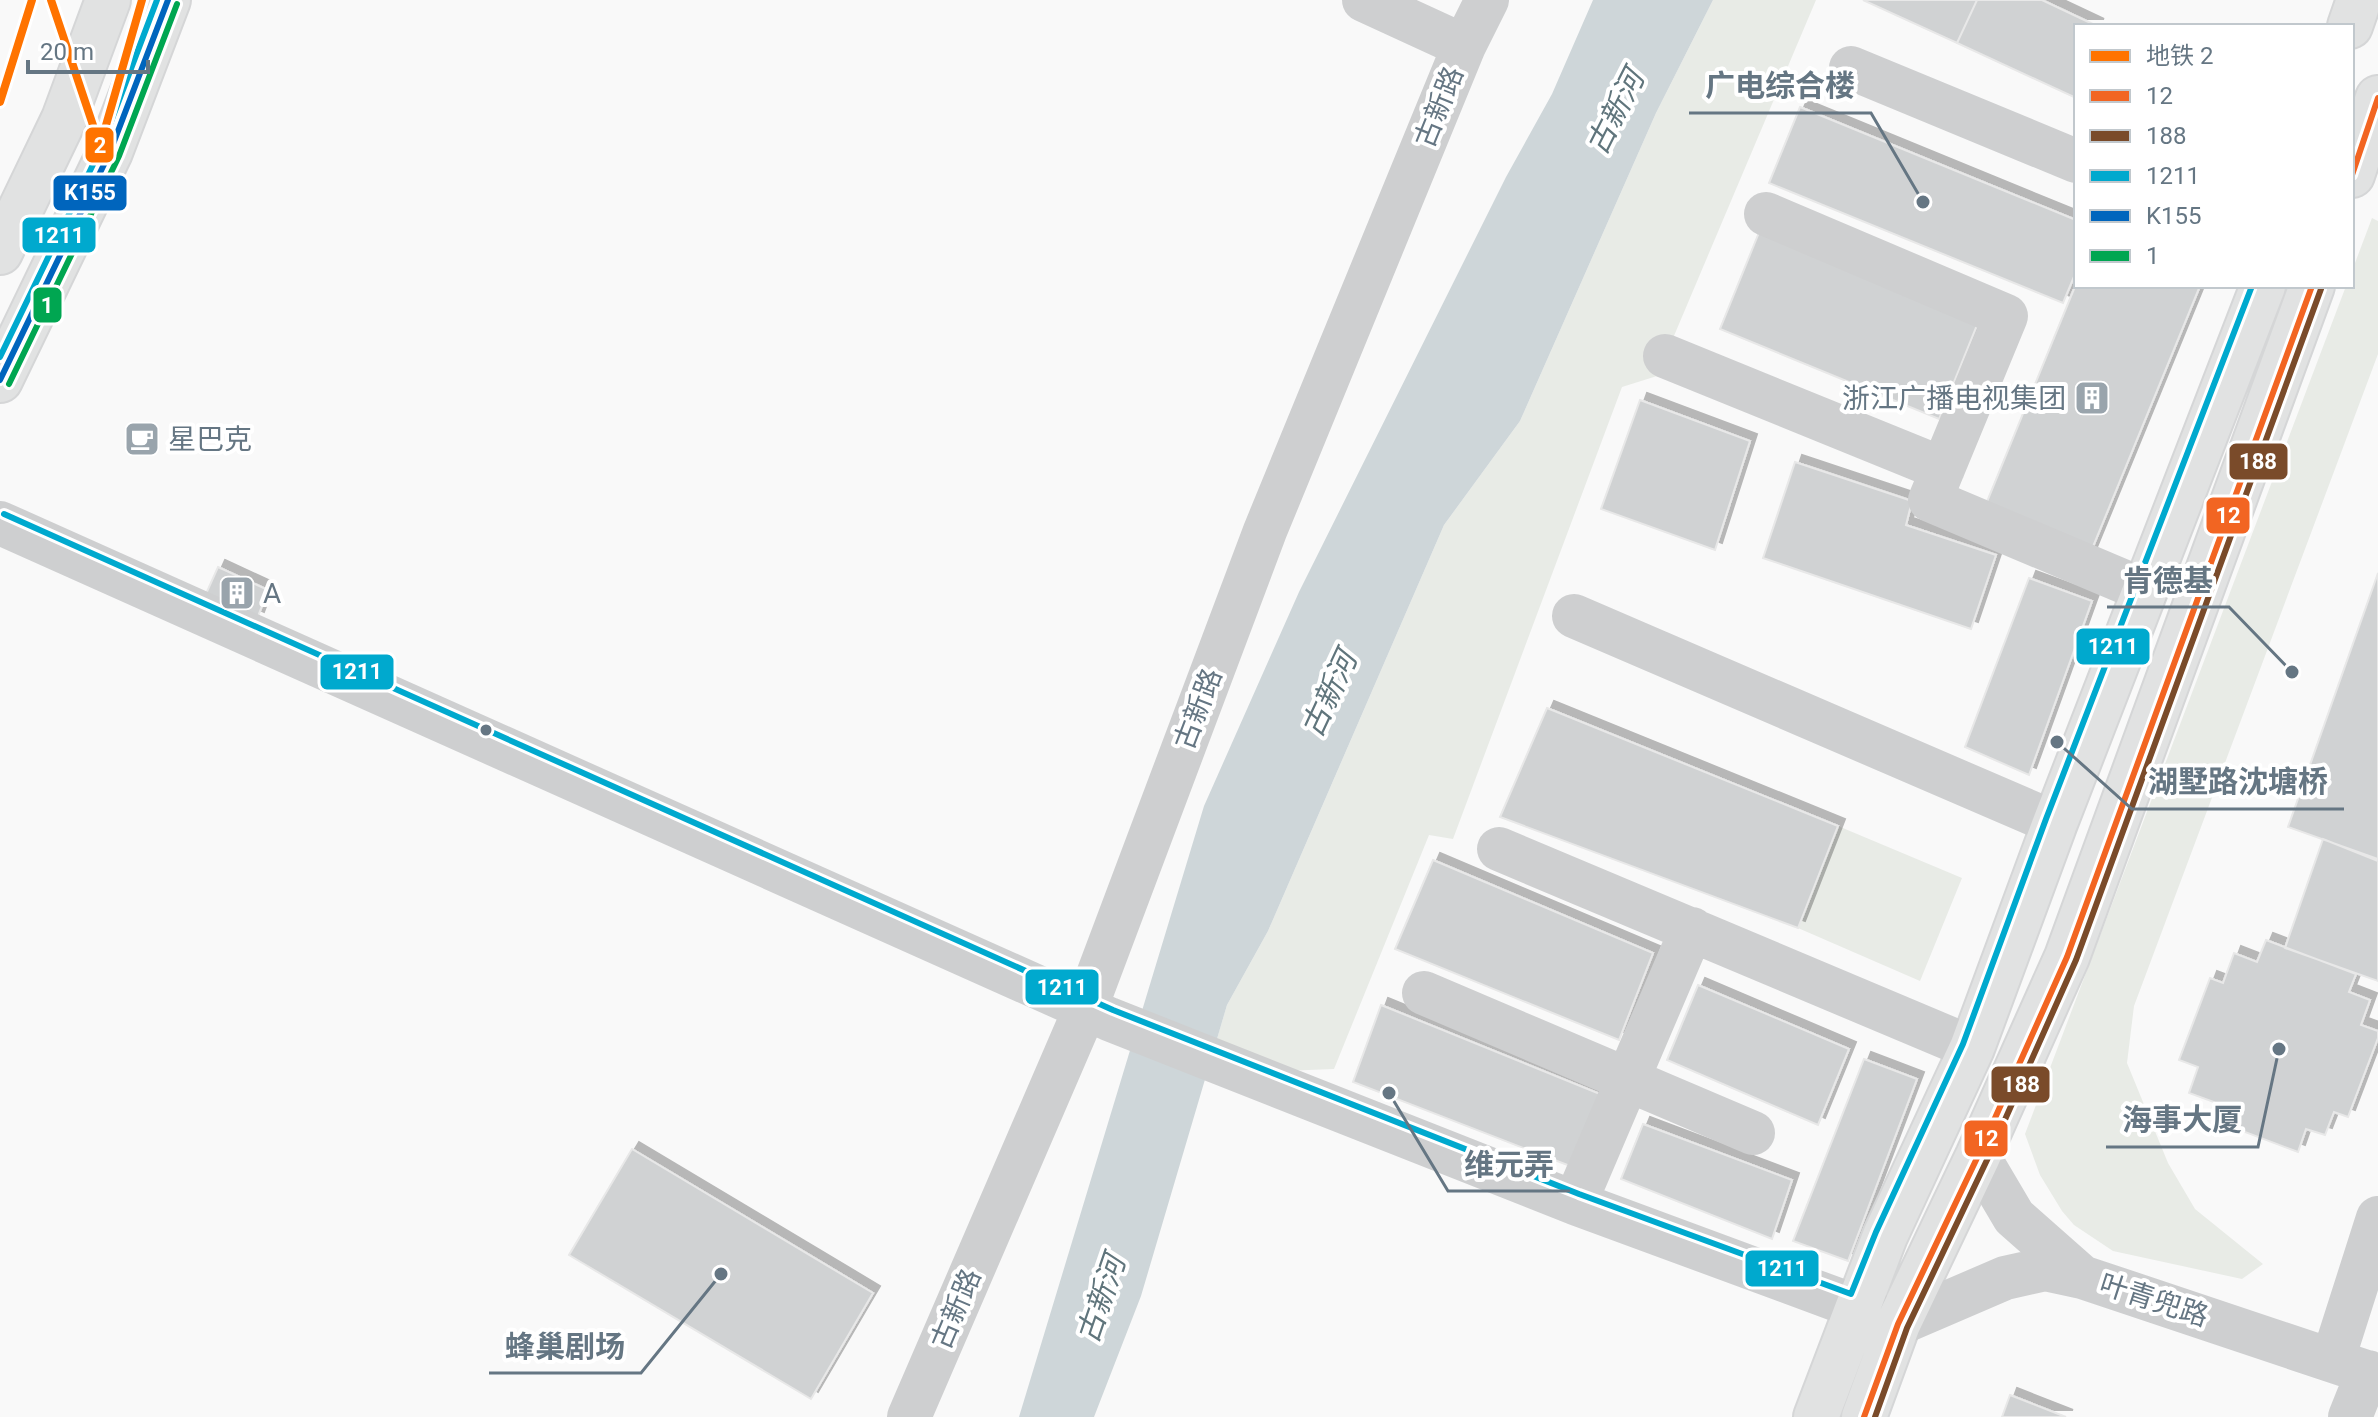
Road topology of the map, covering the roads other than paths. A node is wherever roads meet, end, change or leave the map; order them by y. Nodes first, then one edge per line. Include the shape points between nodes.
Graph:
1 (108, 0) edge
2 (168, 0) edge
3 (1364, 0) edge
4 (1487, 0) edge
5 (2359, 0) edge
6 (2351, 24) edge
7 (1464, 46) junction
8 (1851, 68) dead end
9 (2378, 98) edge
10 (2364, 157) edge
11 (2074, 160) edge
12 (1766, 214) dead end
13 (0, 252) edge
14 (2262, 288) edge
15 (2311, 288) edge
16 (1665, 356) dead end
17 (0, 380) edge
18 (1943, 469) junction
19 (0, 523) edge
20 (2146, 591) junction
21 (1574, 616) dead end
22 (2055, 823) junction
23 (1499, 849) dead end
24 (1692, 929) junction
25 (1424, 993) dead end
26 (1098, 1013) junction
27 (1972, 1048) junction
28 (1628, 1079) junction
29 (1753, 1133) dead end
30 (1978, 1156) junction
31 (1575, 1203) junction
32 (2377, 1223) edge
33 (2082, 1277) junction
34 (1857, 1307) junction
35 (1898, 1324) junction
36 (2359, 1369) edge
37 (909, 1417) edge
38 (1816, 1417) edge
39 (1864, 1417) edge
40 (2350, 1417) edge

1 - 13 main road via 64,119
2 - 17 main road via 110,152
3 - 7 street
4 - 7 street, 古新路
5 - 6 main road
7 - 26 street, 古新路 via 1265,531
8 - 11 street
9 - 10 main road
12 - 18 street via 2006,316
14 - 20 main road
15 - 30 main road via 2067,957
16 - 18 street
18 - 20 street via 1930,500
19 - 26 street
20 - 22 main road
21 - 22 street
22 - 27 main road
23 - 24 street
24 - 27 street
24 - 28 street
25 - 28 street
26 - 31 street
26 - 37 street, 古新路
27 - 34 main road
28 - 29 street
28 - 31 street
30 - 33 street, 叶青兜路 via 2014,1217
30 - 35 main road
31 - 34 street
32 - 36 street
33 - 35 street via 2045,1269 2005,1278
33 - 36 street, 叶青兜路
34 - 35 street
34 - 38 main road
35 - 39 main road
36 - 40 street

